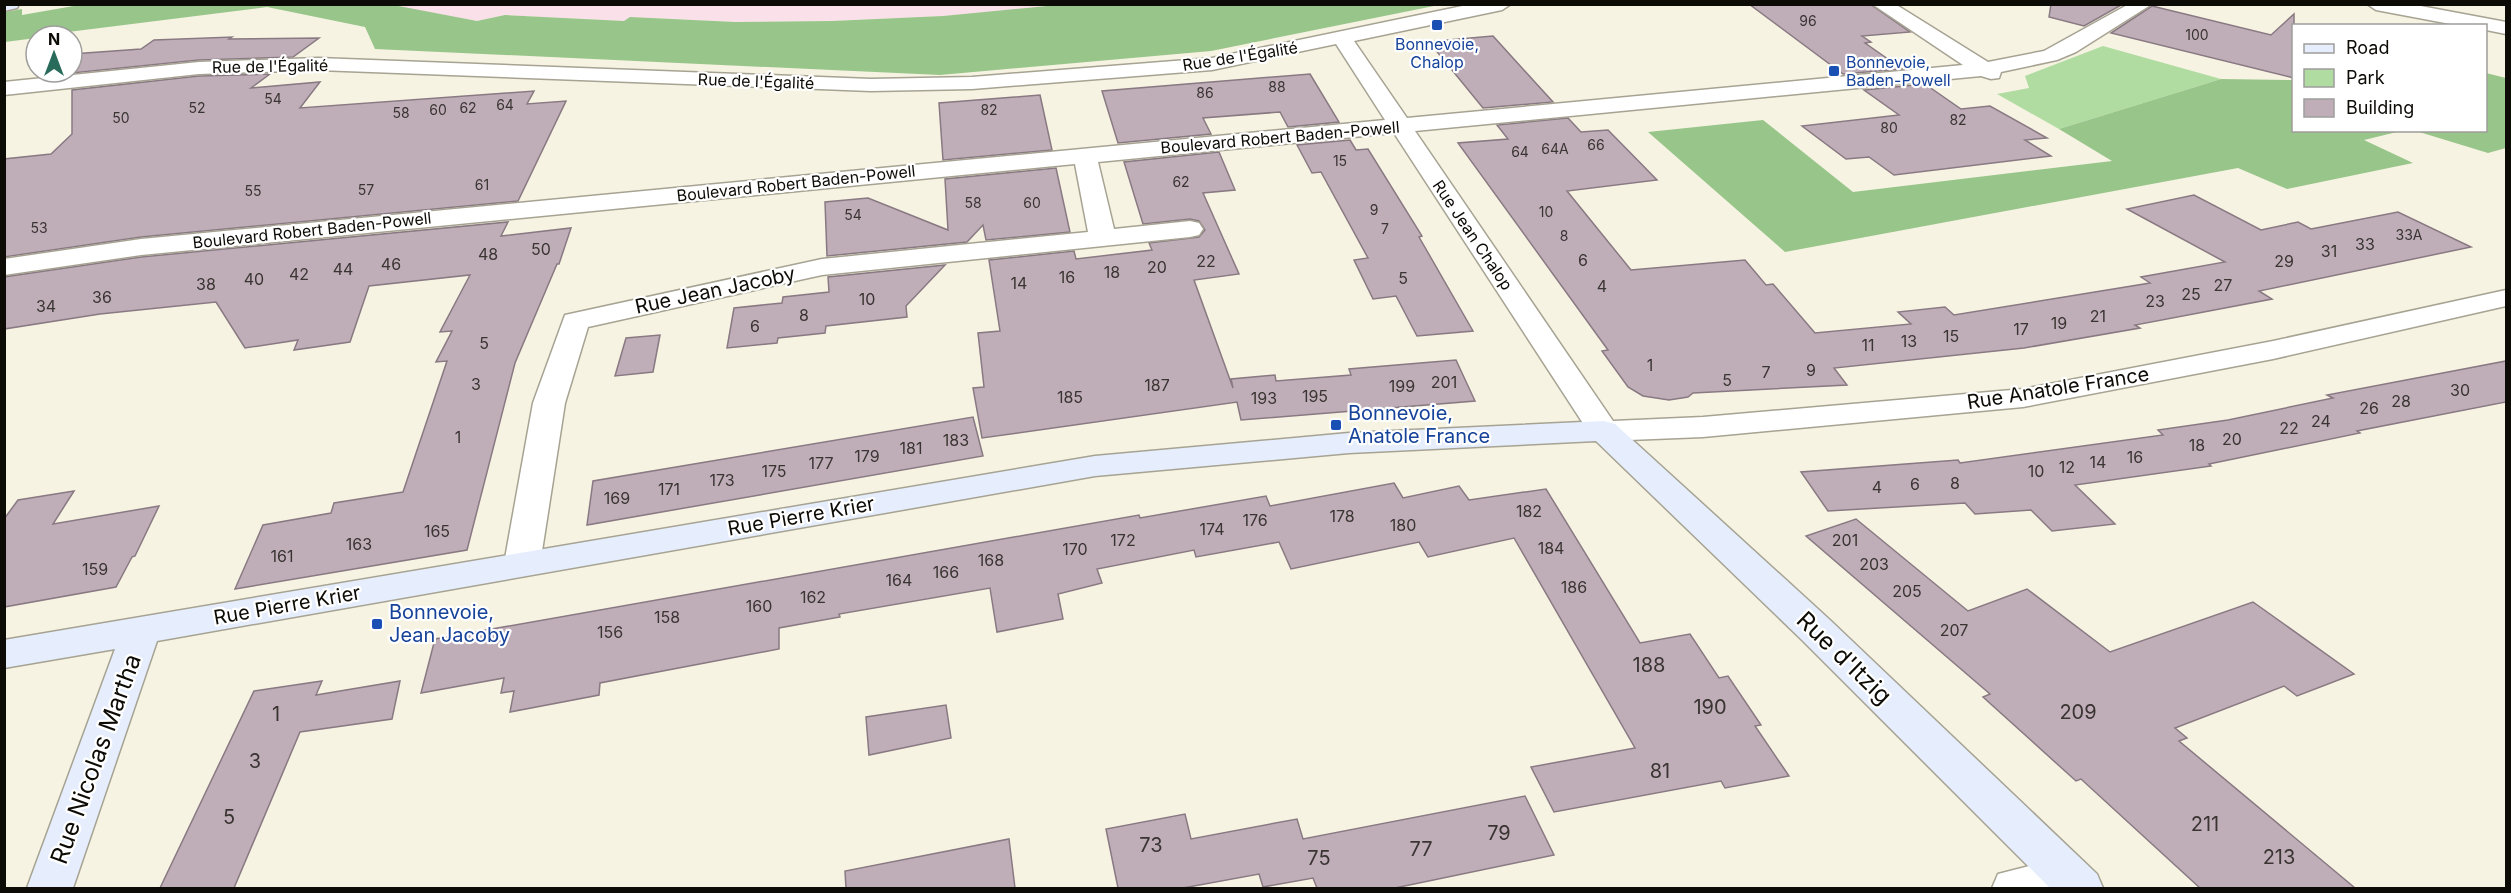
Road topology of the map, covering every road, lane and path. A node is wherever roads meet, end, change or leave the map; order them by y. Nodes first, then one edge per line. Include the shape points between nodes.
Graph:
1 (10, 4) edge
2 (1502, 4) edge
3 (1881, 4) edge
4 (2143, 4) edge
5 (2376, 4) edge
6 (4, 5) edge
7 (2484, 24) edge
8 (2487, 24) edge
9 (2506, 28) edge
10 (1342, 38) junction
11 (1985, 69) junction
12 (4, 89) edge
13 (1400, 125) junction
14 (1085, 155) junction
15 (1190, 229) dead end
16 (1103, 238) junction
17 (4, 267) edge
18 (2506, 298) edge
19 (1604, 431) junction
20 (522, 564) junction
21 (141, 630) junction
22 (4, 654) edge
23 (2074, 882) edge
24 (50, 888) edge
25 (2015, 888) edge

1 - 6 main road
2 - 10 street, Rue de l'Égalité
3 - 11 street
4 - 11 street via 2060,52
5 - 7 street
8 - 9 street
10 - 12 street, Rue de l'Égalité via 1212,64 972,83 872,85 318,64 199,68
10 - 13 street, Rue Jean Chalop
11 - 13 street, Boulevard Robert Baden-Powell via 1999,82 1642,121 1588,107
13 - 14 street, Boulevard Robert Baden-Powell
13 - 19 street, Rue Jean Chalop
14 - 16 street
14 - 17 street, Boulevard Robert Baden-Powell via 141,247
15 - 16 street, Rue Jean Jacoby
16 - 20 street, Rue Jean Jacoby via 822,267 574,321 549,403
18 - 19 street, Rue Anatole France via 2272,350 2023,398 1703,427
19 - 20 main road, Rue Pierre Krier via 1275,446 1095,465
19 - 23 main road, Rue d'Itzig via 1816,630
20 - 21 main road, Rue Pierre Krier
21 - 22 main road, Rue Pierre Krier
21 - 24 main road, Rue Nicolas Martha
23 - 25 street

